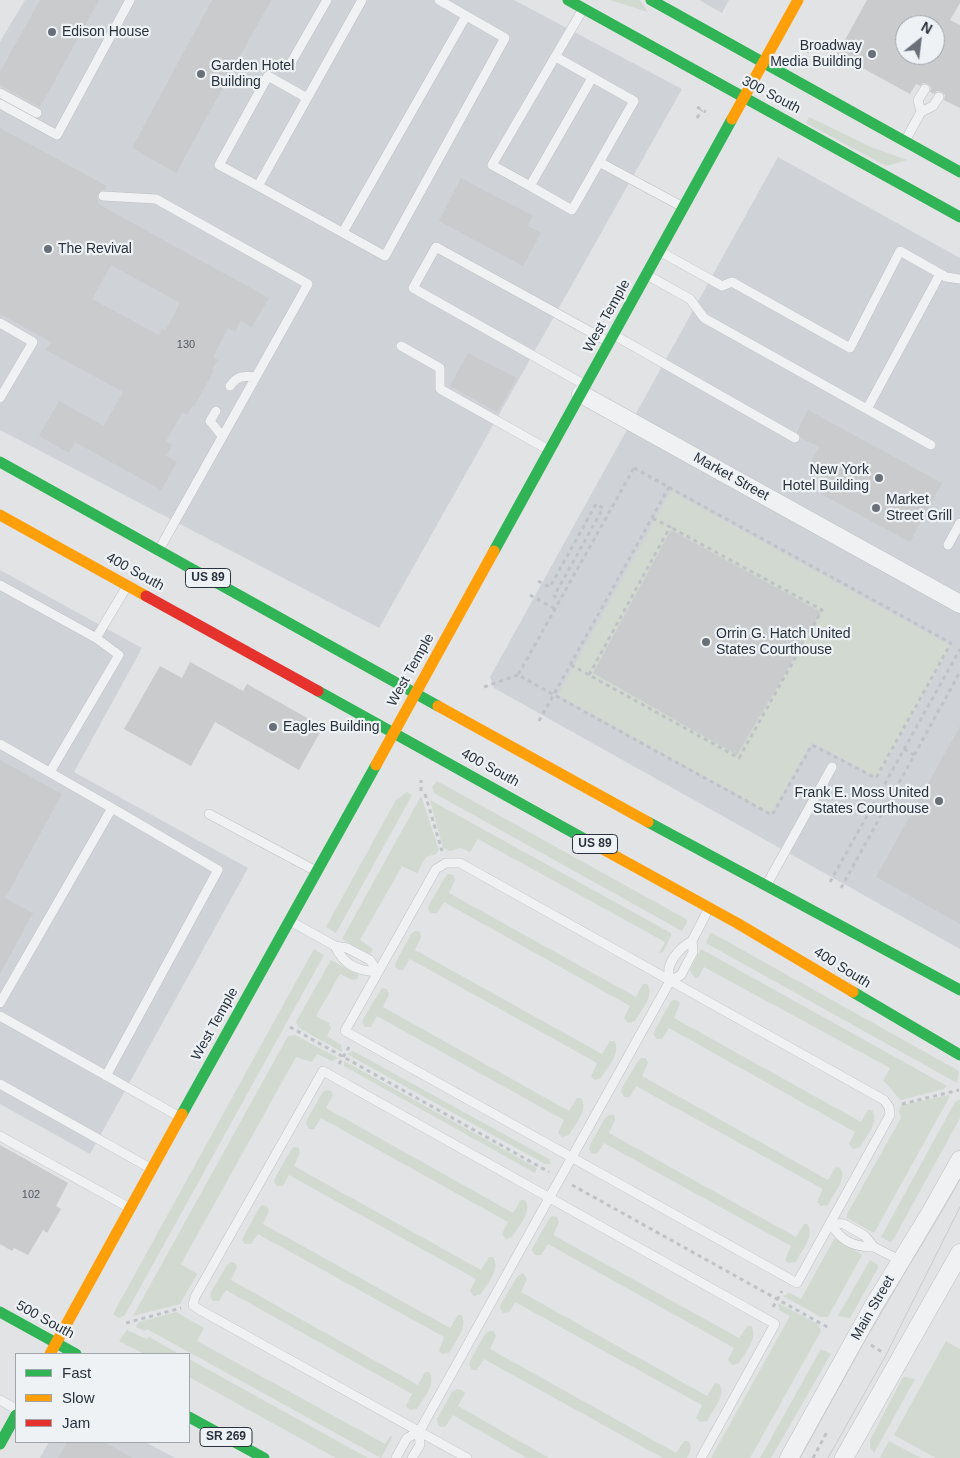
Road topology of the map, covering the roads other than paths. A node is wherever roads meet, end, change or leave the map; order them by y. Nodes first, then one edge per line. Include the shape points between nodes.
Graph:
1 (130, 0) edge
2 (327, 0) edge
3 (362, 0) edge
4 (439, 0) edge
5 (568, 0) edge
6 (651, 0) edge
7 (798, 0) edge
8 (584, 9) junction
9 (466, 16) junction
10 (556, 57) junction
11 (292, 61) dead end
12 (764, 63) junction
13 (592, 78) junction
14 (925, 89) dead end
15 (0, 93) edge
16 (939, 96) dead end
17 (745, 97) junction
18 (307, 98) junction
19 (0, 104) edge
20 (921, 112) junction
21 (37, 113) dead end
22 (905, 141) junction
23 (600, 162) junction
24 (960, 172) edge
25 (258, 186) junction
26 (530, 186) junction
27 (103, 196) dead end
28 (684, 207) junction
29 (960, 217) edge
30 (343, 232) junction
31 (660, 251) junction
32 (647, 274) junction
33 (940, 274) junction
34 (960, 279) edge
35 (0, 323) edge
36 (611, 339) junction
37 (401, 346) dead end
38 (256, 377) junction
39 (230, 386) dead end
40 (583, 390) junction
41 (0, 398) edge
42 (867, 409) junction
43 (216, 411) dead end
44 (222, 436) junction
45 (795, 438) dead end
46 (931, 445) dead end
47 (550, 450) junction
48 (0, 462) edge
49 (0, 515) edge
50 (960, 523) edge
51 (948, 545) dead end
52 (158, 550) junction
53 (0, 585) edge
54 (128, 586) junction
55 (960, 604) edge
56 (96, 638) junction
57 (416, 693) junction
58 (394, 732) junction
59 (0, 744) edge
60 (832, 768) dead end
61 (50, 772) junction
62 (112, 808) junction
63 (209, 814) dead end
64 (317, 872) junction
65 (765, 887) junction
66 (710, 907) junction
67 (290, 921) junction
68 (692, 941) junction
69 (334, 946) junction
70 (378, 972) junction
71 (670, 981) junction
72 (960, 990) edge
73 (0, 1003) edge
74 (0, 1016) edge
75 (960, 1055) edge
76 (106, 1076) junction
77 (0, 1084) edge
78 (181, 1117) junction
79 (0, 1136) edge
80 (572, 1157) junction
81 (960, 1160) edge
82 (152, 1169) junction
83 (549, 1198) junction
84 (130, 1209) junction
85 (830, 1223) junction
86 (874, 1247) junction
87 (960, 1253) edge
88 (901, 1261) junction
89 (0, 1312) edge
90 (56, 1343) junction
91 (51, 1353) edge
92 (74, 1353) edge
93 (0, 1400) edge
94 (15, 1408) edge
95 (15, 1417) edge
96 (190, 1417) edge
97 (419, 1432) junction
98 (0, 1444) edge
99 (850, 1456) edge
100 (264, 1458) edge
101 (396, 1458) edge
102 (412, 1458) edge
103 (467, 1458) edge
104 (701, 1458) edge
105 (789, 1458) edge

1 - 19 lane via 57,135
2 - 11 lane
3 - 18 lane
4 - 9 lane
5 - 8 main road, 300 South
6 - 12 main road, 300 South
7 - 12 main road, West Temple
8 - 10 lane
8 - 17 main road, 300 South
9 - 30 lane
9 - 30 lane via 505,38 385,256
10 - 13 lane
10 - 26 lane via 492,165
12 - 17 main road, West Temple
12 - 22 main road, 300 South
13 - 23 lane via 634,101
13 - 26 lane
14 - 20 lane via 918,100
15 - 21 lane
16 - 20 lane via 933,106
17 - 28 main road, West Temple
17 - 29 main road, 300 South
18 - 25 lane
18 - 25 lane via 268,76 219,164
20 - 22 lane
22 - 24 main road, 300 South
23 - 26 lane via 572,210
23 - 28 lane
25 - 30 lane
27 - 38 lane via 156,199 308,284
28 - 31 main road, West Temple
31 - 32 main road, West Temple
31 - 33 lane via 722,286 732,282 850,348 900,251
32 - 36 main road, West Temple
32 - 42 lane via 690,299 704,318
33 - 34 lane
33 - 42 lane
35 - 41 lane via 33,342
36 - 40 main road, West Temple
36 - 40 lane via 436,247 413,288
36 - 45 lane
37 - 47 lane via 440,368 440,388
38 - 39 lane via 234,379
38 - 44 lane
40 - 47 main road, West Temple
40 - 55 street, Market Street
42 - 46 lane
43 - 44 lane via 210,421
44 - 52 lane
47 - 57 main road, West Temple
48 - 52 main road, US 89
49 - 54 main road, 400 South / US 89
50 - 51 lane
52 - 57 main road, US 89
53 - 56 lane
54 - 56 lane
54 - 58 main road, 400 South / US 89
56 - 61 lane via 119,655
57 - 58 main road, West Temple
57 - 65 main road, US 89
58 - 64 main road, West Temple
58 - 66 main road, 400 South / US 89
59 - 61 lane
60 - 65 lane
61 - 62 lane
62 - 73 lane
62 - 76 lane via 218,870
63 - 64 lane
64 - 67 main road, West Temple
65 - 72 main road, US 89
66 - 68 lane
66 - 75 main road, 400 South / US 89
67 - 69 lane
67 - 78 main road, West Temple
68 - 71 lane via 693,952 681,974
68 - 71 lane via 682,946 669,968
69 - 70 lane via 347,948 370,960
69 - 70 lane via 341,959 363,971
70 - 71 lane via 436,869 446,863 460,863
70 - 80 lane via 345,1031
71 - 80 lane
71 - 85 lane via 884,1100 889,1107 890,1115
74 - 76 lane
76 - 78 lane
77 - 82 lane
78 - 82 main road, West Temple
79 - 84 lane
80 - 83 lane
80 - 85 lane via 797,1283
81 - 88 street, Main Street
82 - 84 main road, West Temple
83 - 97 lane
83 - 97 lane via 323,1071 195,1297 193,1304 200,1310
83 - 104 lane via 775,1324
84 - 90 main road, West Temple
85 - 86 lane via 844,1224 864,1236
85 - 86 lane via 843,1239 858,1247
86 - 88 lane
87 - 99 street
88 - 105 street, Main Street
89 - 90 main road, 500 South
90 - 91 main road, West Temple
90 - 92 main road, 500 South
93 - 94 lane
95 - 98 main road
96 - 100 main road, SR 269
97 - 101 lane via 407,1438
97 - 102 lane via 420,1445
97 - 103 lane

